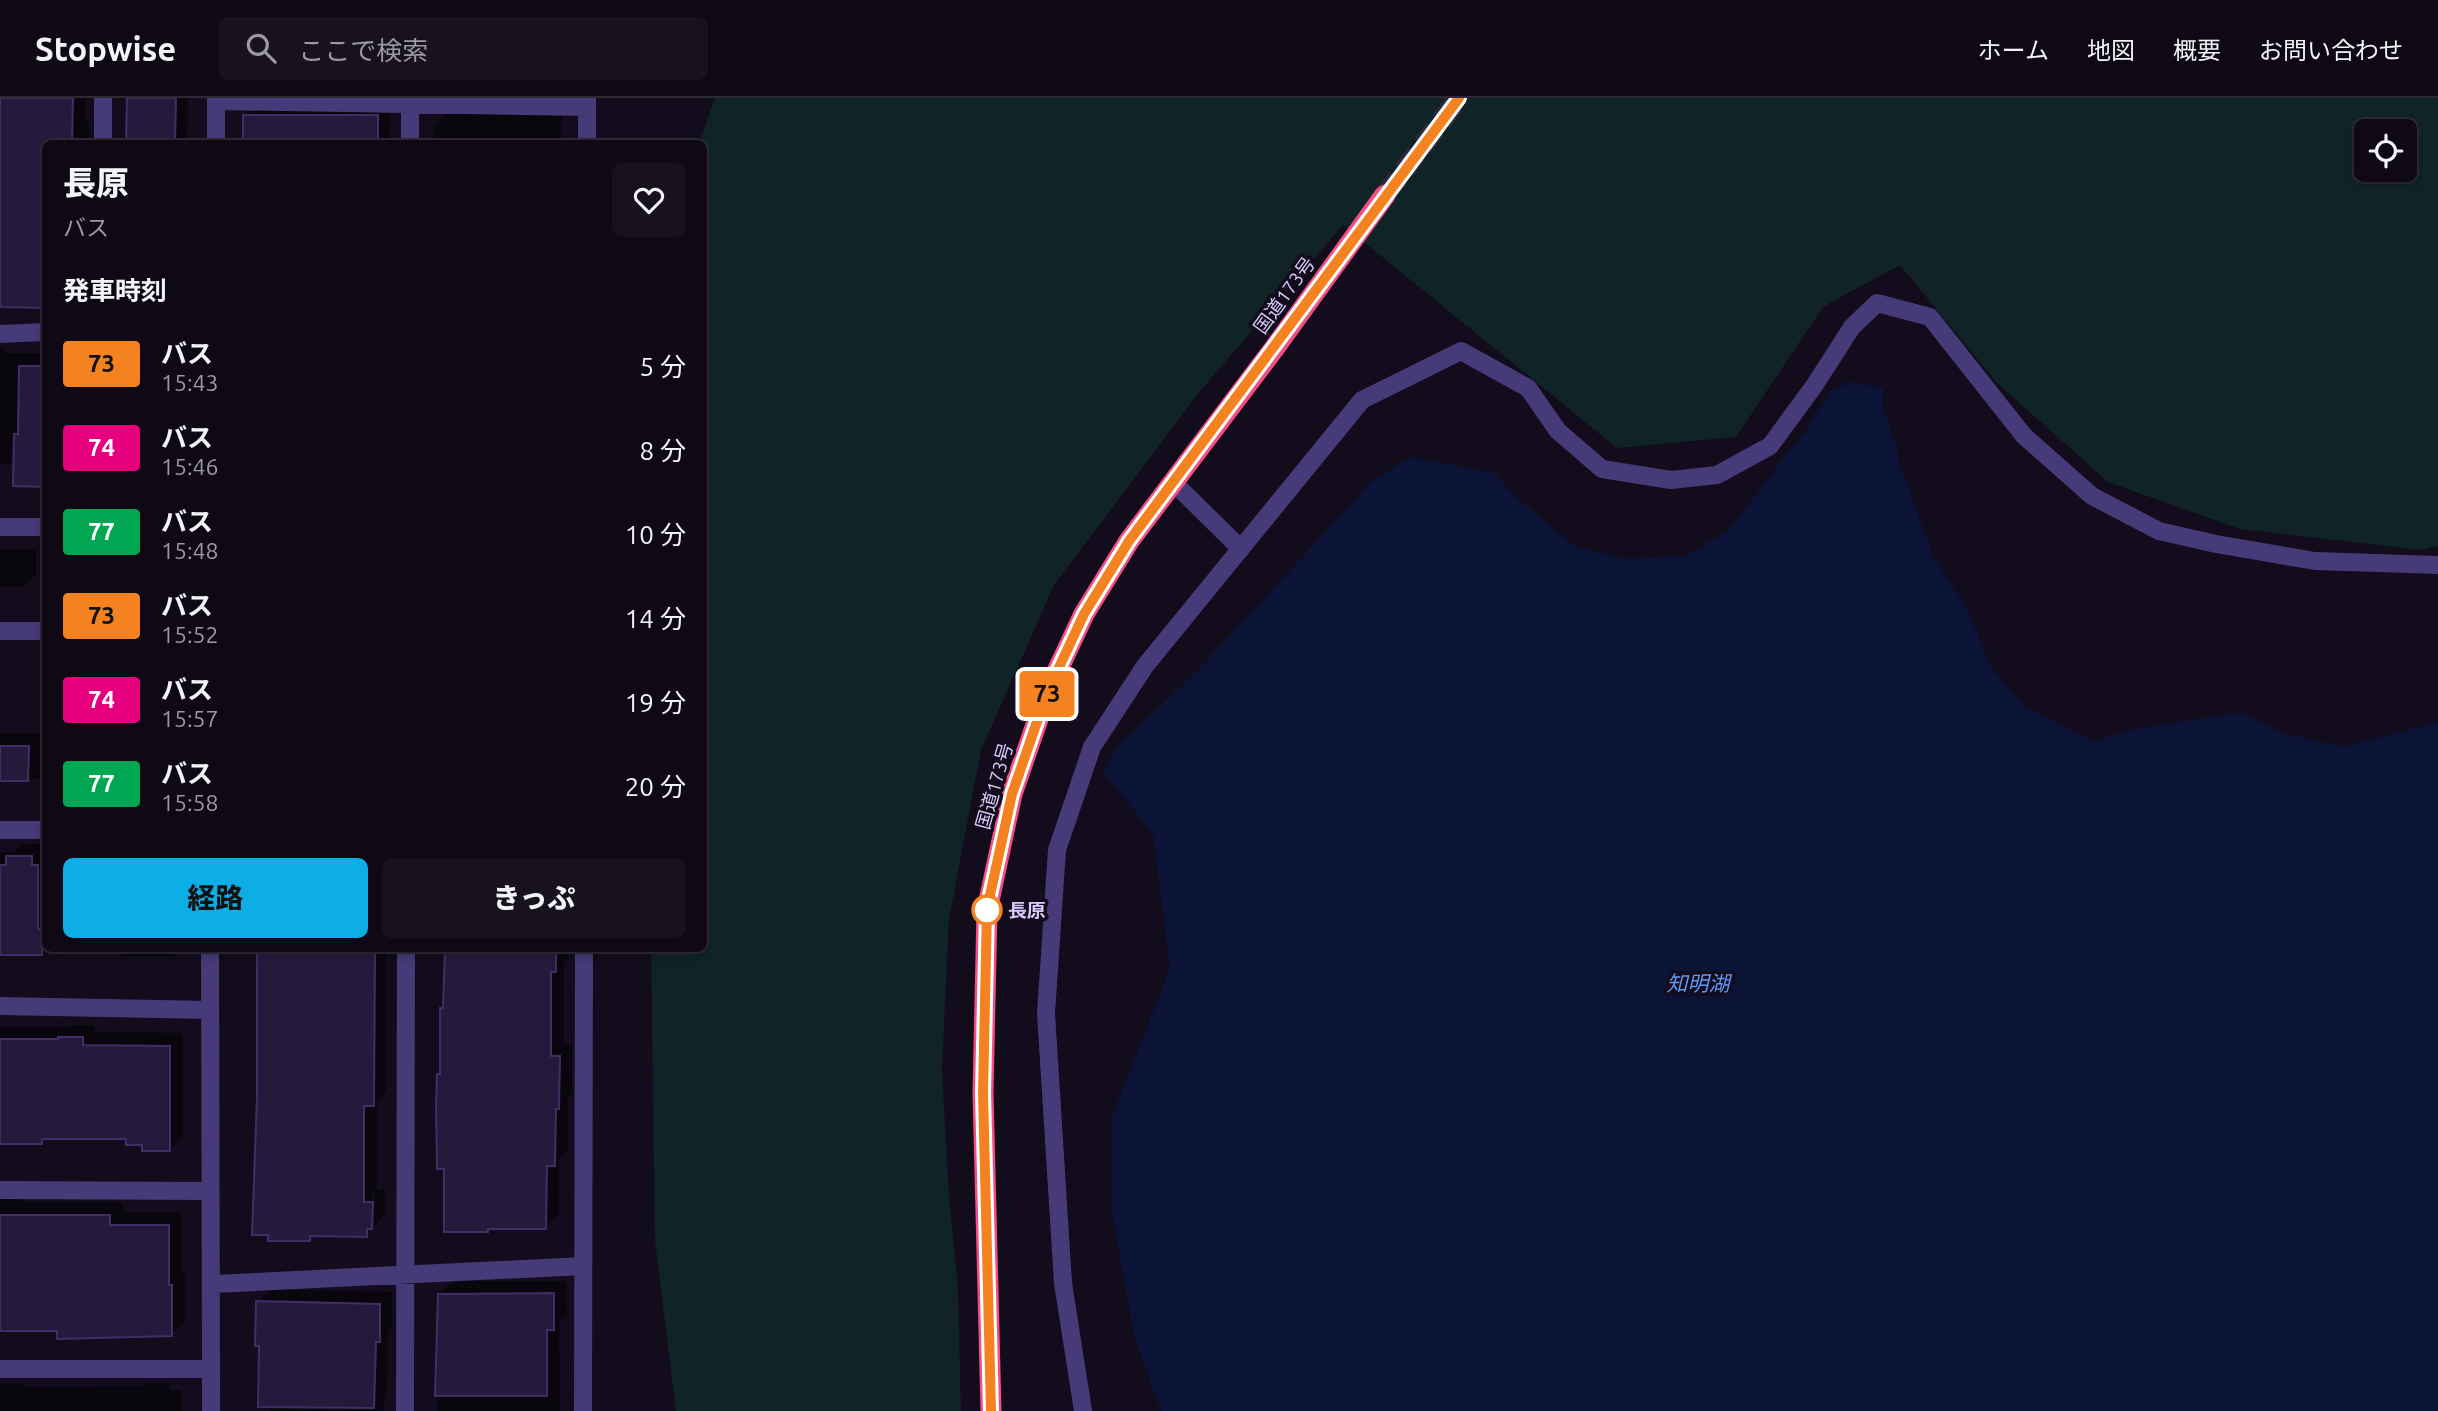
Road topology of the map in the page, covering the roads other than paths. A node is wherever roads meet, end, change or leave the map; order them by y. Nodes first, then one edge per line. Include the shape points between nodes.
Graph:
1 (103, 98) edge
2 (216, 99) edge
3 (410, 102) edge
4 (587, 103) edge
5 (103, 140) edge
6 (216, 140) edge
7 (410, 140) edge
8 (587, 140) edge
9 (1385, 195) tunnel mouth
10 (42, 332) edge
11 (0, 334) edge
12 (1173, 482) junction
13 (0, 527) edge
14 (42, 527) edge
15 (1241, 548) junction
16 (2438, 565) edge
17 (0, 631) edge
18 (42, 631) edge
19 (0, 830) edge
20 (42, 830) edge
21 (210, 952) edge
22 (406, 952) edge
23 (584, 952) edge
24 (0, 1006) edge
25 (209, 1010) junction
26 (0, 1190) edge
27 (210, 1191) junction
28 (583, 1266) junction
29 (405, 1276) junction
30 (213, 1284) junction
31 (0, 1369) edge
32 (211, 1369) junction
33 (211, 1411) edge
34 (405, 1411) edge
35 (583, 1411) edge
36 (991, 1411) edge
37 (1083, 1411) edge

1 - 5 street
2 - 3 street
2 - 6 street
3 - 4 street
3 - 7 street
4 - 8 street
9 - 12 highway, 国道173号
10 - 11 street
12 - 15 street
12 - 36 highway, 国道173号 via 1084,614 1047,693 1012,794 987,909 983,1093
13 - 14 street
15 - 16 street via 1362,400 1461,351 1528,388 1558,432 1602,469 1671,480 1717,475 1770,446 1852,327 1877,303 1930,317 2024,436 2092,496 2159,531 2315,561
15 - 37 street via 1145,666 1092,747 1057,850 1046,1013 1063,1283
17 - 18 street
19 - 20 street
21 - 25 street
22 - 29 street
23 - 28 street
24 - 25 street
25 - 27 street
26 - 27 street
27 - 30 street
28 - 29 street
28 - 35 street
29 - 30 street
29 - 34 street
30 - 32 street
31 - 32 street
32 - 33 street

